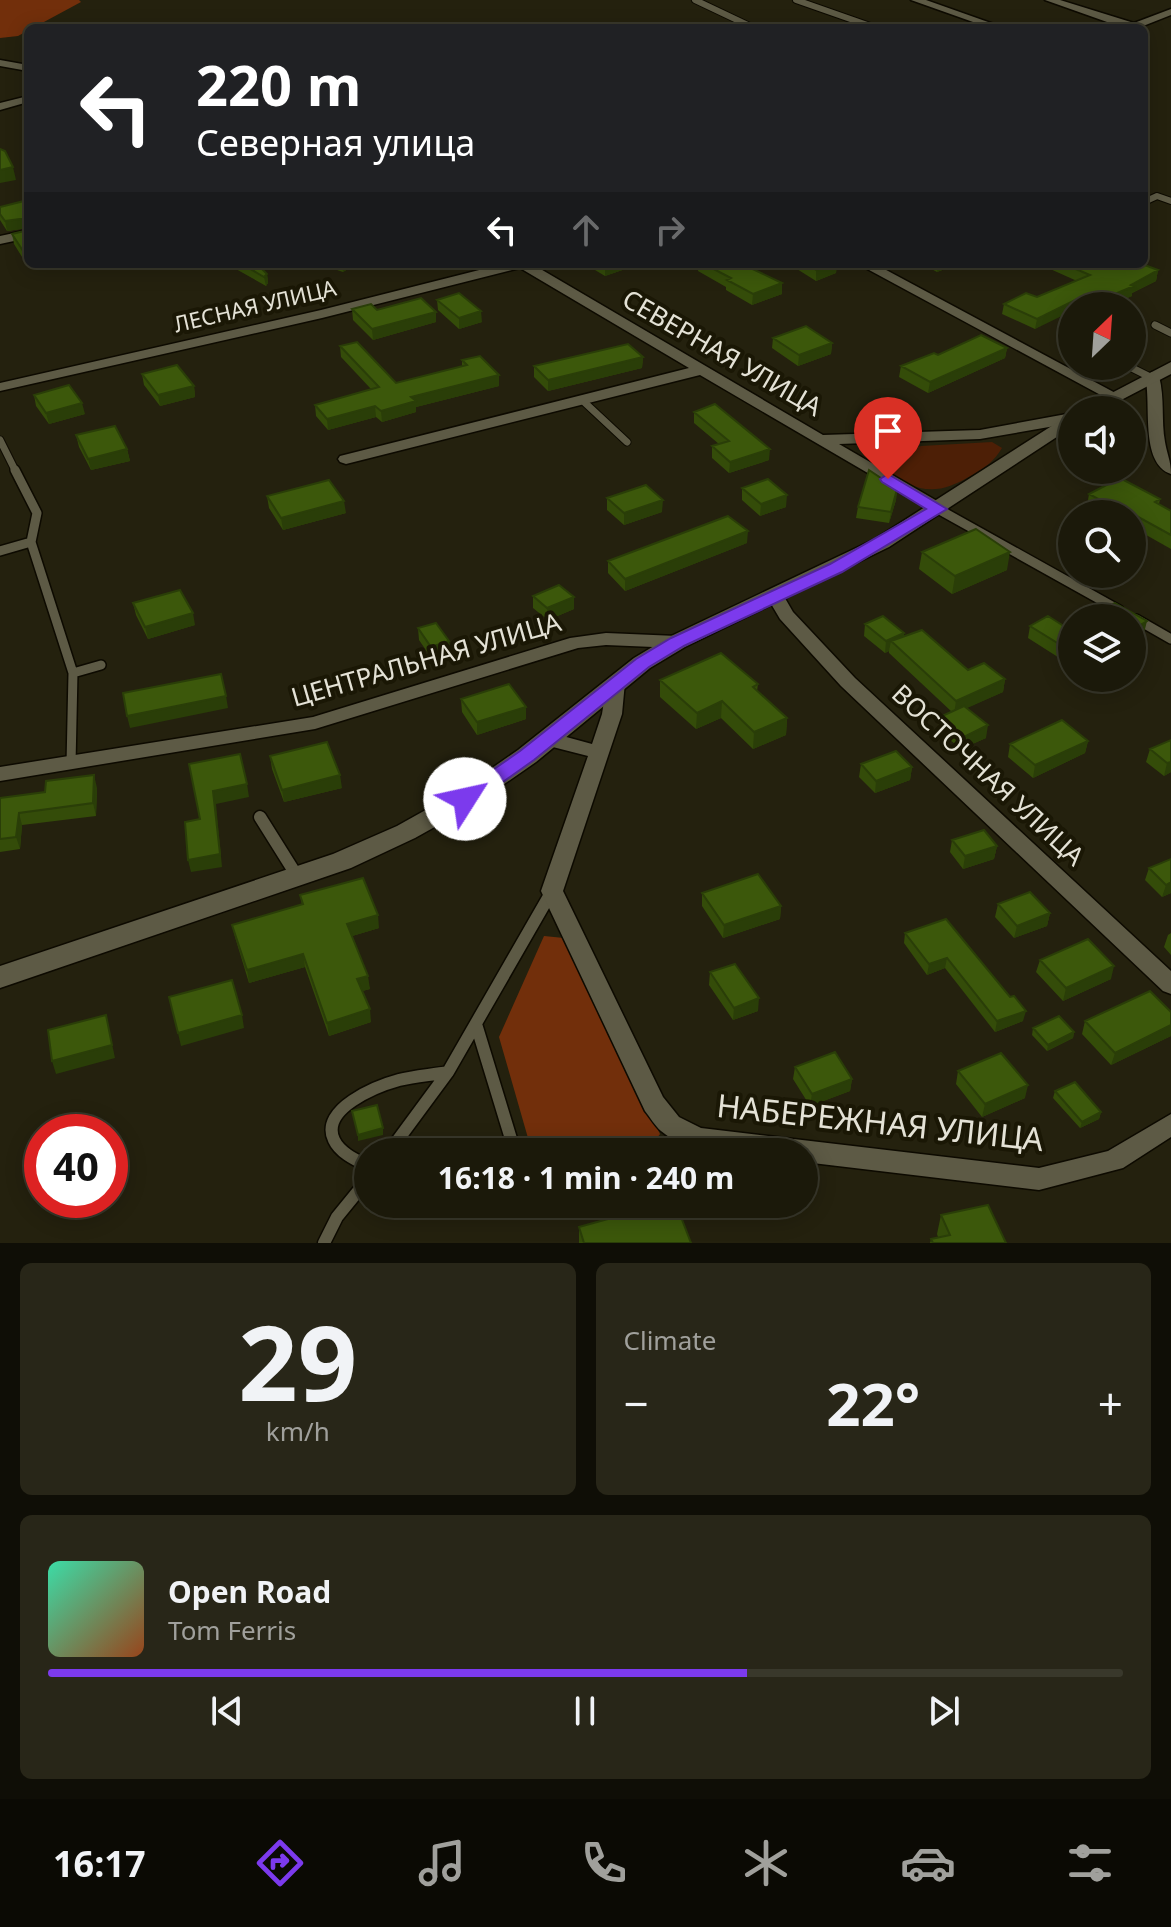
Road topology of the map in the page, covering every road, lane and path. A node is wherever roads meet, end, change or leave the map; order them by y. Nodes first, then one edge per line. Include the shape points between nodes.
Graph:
1 (695, 0) edge
2 (796, 0) edge
3 (916, 0) edge
4 (1050, 0) edge
5 (1169, 14) edge
6 (746, 24) edge
7 (865, 24) edge
8 (988, 24) edge
9 (1123, 24) edge
10 (1141, 24) edge
11 (0, 63) edge
12 (24, 67) edge
13 (24, 100) edge
14 (0, 107) edge
15 (1148, 200) edge
16 (1171, 201) edge
17 (24, 235) edge
18 (0, 240) edge
19 (505, 268) edge
20 (528, 268) edge
21 (873, 268) edge
22 (1155, 325) dead end
23 (1171, 333) edge
24 (1171, 367) edge
25 (704, 369) junction
26 (1146, 374) edge
27 (1151, 376) junction
28 (0, 387) edge
29 (1113, 396) joint
30 (582, 400) junction
31 (1058, 422) edge
32 (1058, 428) edge
33 (823, 439) junction
34 (0, 440) edge
35 (627, 442) dead end
36 (346, 459) dead end
37 (1171, 469) edge
38 (938, 509) junction
39 (31, 542) junction
40 (0, 551) edge
41 (776, 597) junction
42 (1171, 639) edge
43 (677, 642) junction
44 (101, 665) dead end
45 (73, 673) junction
46 (616, 682) junction
47 (548, 739) junction
48 (599, 752) junction
49 (71, 764) junction
50 (0, 774) edge
51 (260, 817) dead end
52 (297, 876) junction
53 (552, 891) junction
54 (0, 977) edge
55 (1171, 985) edge
56 (476, 1024) junction
57 (448, 1072) junction
58 (1171, 1124) edge
59 (399, 1138) edge
60 (511, 1138) edge
61 (354, 1158) edge
62 (354, 1196) edge
63 (324, 1243) edge

1 - 6 lane
2 - 7 lane
3 - 8 street
4 - 9 street
5 - 10 street
11 - 12 street
13 - 14 street
15 - 16 lane via 1157,196
17 - 18 street
19 - 28 street, ЛЕСНАЯ УЛИЦА
20 - 25 street, СЕВЕРНАЯ УЛИЦА
21 - 29 street
22 - 23 lane
24 - 27 street
25 - 30 street
25 - 33 street, СЕВЕРНАЯ УЛИЦА
26 - 27 lane
27 - 29 street
27 - 37 street via 1157,401 1154,441
30 - 35 lane
30 - 36 street
31 - 33 street via 908,439
32 - 38 street
33 - 38 street, СЕВЕРНАЯ УЛИЦА
34 - 39 lane via 37,513
38 - 41 street
38 - 42 lane
39 - 40 lane
39 - 45 lane
41 - 43 street
41 - 55 street, ВОСТОЧНАЯ УЛИЦА via 786,615 848,682
43 - 46 street
43 - 49 street, ЦЕНТРАЛЬНАЯ УЛИЦА via 576,642 315,723
44 - 45 lane
45 - 49 lane
46 - 47 street
46 - 48 street
47 - 48 street
47 - 52 street via 465,799 406,832
48 - 53 street
49 - 50 street, ЦЕНТРАЛЬНАЯ УЛИЦА
51 - 52 lane
52 - 54 street
53 - 56 lane
53 - 58 street, НАБЕРЕЖНАЯ УЛИЦА via 654,1104 670,1124 697,1138 1039,1179 1114,1160
56 - 57 lane
56 - 60 lane
57 - 59 lane
57 - 61 lane via 399,1080 349,1104 334,1120 330,1134 334,1146
62 - 63 lane

